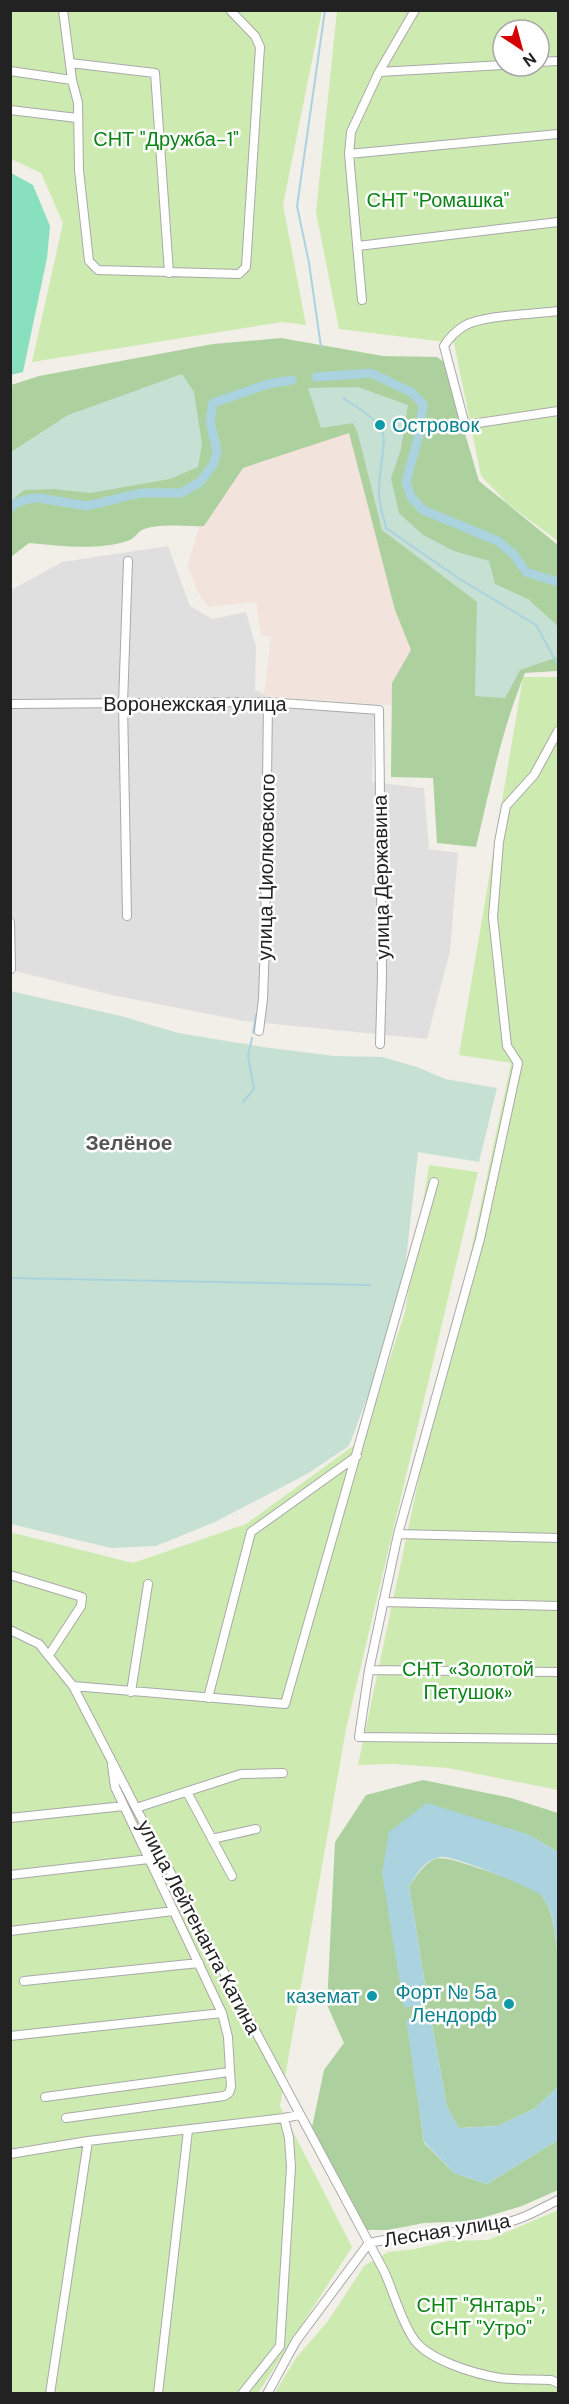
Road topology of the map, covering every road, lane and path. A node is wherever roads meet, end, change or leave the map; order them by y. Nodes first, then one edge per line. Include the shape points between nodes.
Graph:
1 (63, 10) edge
2 (230, 10) edge
3 (415, 10) edge
4 (70, 63) junction
5 (491, 65) edge
6 (10, 71) edge
7 (379, 72) junction
8 (72, 80) junction
9 (10, 110) edge
10 (77, 118) junction
11 (558, 134) edge
12 (350, 154) junction
13 (558, 222) edge
14 (358, 246) junction
15 (169, 273) junction
16 (362, 300) dead end
17 (558, 311) edge
18 (558, 411) edge
19 (129, 561) dead end
20 (268, 702) junction
21 (10, 704) edge
22 (123, 704) junction
23 (380, 710) joint
24 (558, 731) edge
25 (127, 915) dead end
26 (10, 922) edge
27 (11, 969) edge
28 (259, 1031) dead end
29 (380, 1044) dead end
30 (434, 1182) dead end
31 (357, 1456) junction
32 (398, 1534) junction
33 (558, 1538) edge
34 (10, 1575) edge
35 (148, 1584) dead end
36 (383, 1602) junction
37 (558, 1606) edge
38 (10, 1630) edge
39 (49, 1655) junction
40 (369, 1670) junction
41 (558, 1672) edge
42 (73, 1686) junction
43 (131, 1692) junction
44 (208, 1698) junction
45 (558, 1739) edge
46 (111, 1758) junction
47 (283, 1773) dead end
48 (187, 1791) junction
49 (124, 1806) junction
50 (136, 1808) junction
51 (10, 1818) edge
52 (256, 1829) dead end
53 (212, 1839) junction
54 (149, 1859) junction
55 (10, 1875) edge
56 (232, 1876) dead end
57 (173, 1911) junction
58 (10, 1931) edge
59 (199, 1963) junction
60 (24, 1981) dead end
61 (222, 2013) junction
62 (10, 2036) edge
63 (229, 2072) junction
64 (45, 2097) dead end
65 (299, 2115) junction
66 (66, 2118) dead end
67 (284, 2118) junction
68 (188, 2130) junction
69 (88, 2141) junction
70 (10, 2154) edge
71 (558, 2200) edge
72 (369, 2243) junction
73 (558, 2383) edge
74 (50, 2394) edge
75 (158, 2394) edge
76 (242, 2394) edge
77 (267, 2394) edge

1 - 4 street
2 - 15 street via 255,36 260,47 246,267 239,274
3 - 7 street
4 - 8 street
4 - 15 street via 155,73
5 - 7 street
6 - 8 street
7 - 12 street via 351,132
8 - 10 street
9 - 10 street
10 - 15 street via 79,170 92,267
11 - 12 street
12 - 14 street
13 - 14 street
14 - 16 street
17 - 18 street via 466,325 444,346 465,425
19 - 22 street
20 - 22 street, Воронежская улица
20 - 23 street, Воронежская улица
20 - 28 street, улица Циолковского via 266,942
21 - 22 street, Воронежская улица
22 - 25 street
23 - 29 street, улица Державина
24 - 32 street via 534,775 506,806 493,917 507,1046 518,1063 480,1239
26 - 27 street
30 - 31 street
31 - 44 street via 251,1532
31 - 44 street via 285,1704
32 - 33 street
32 - 36 street
34 - 39 street via 82,1597 81,1606
35 - 43 street
36 - 37 street
36 - 40 street
38 - 39 street, улица Лейтенанта Катина via 39,1644
39 - 42 street, улица Лейтенанта Катина
40 - 41 street
40 - 45 street via 359,1737
42 - 43 street
42 - 46 street, улица Лейтенанта Катина
43 - 44 street
46 - 49 street via 115,1787
46 - 50 street, улица Лейтенанта Катина
47 - 48 street via 241,1774
48 - 50 street
48 - 53 street
49 - 51 street
49 - 54 street
50 - 65 street, улица Лейтенанта Катина
52 - 53 street
53 - 56 street
54 - 55 street
54 - 57 street
57 - 58 street
57 - 59 street
59 - 60 street
59 - 61 street
61 - 62 street
61 - 63 street via 228,2037
63 - 64 street
63 - 66 street via 230,2093 224,2096
65 - 67 street
65 - 72 street, улица Лейтенанта Катина
67 - 68 street
67 - 76 street via 291,2167 280,2346
68 - 69 street
68 - 75 street
69 - 70 street
69 - 74 street
71 - 72 street, Лесная улица via 520,2218 471,2230
72 - 73 street, улица Лейтенанта Катина via 403,2321 426,2352 443,2362 500,2378
72 - 77 street, Лесная улица via 296,2341

